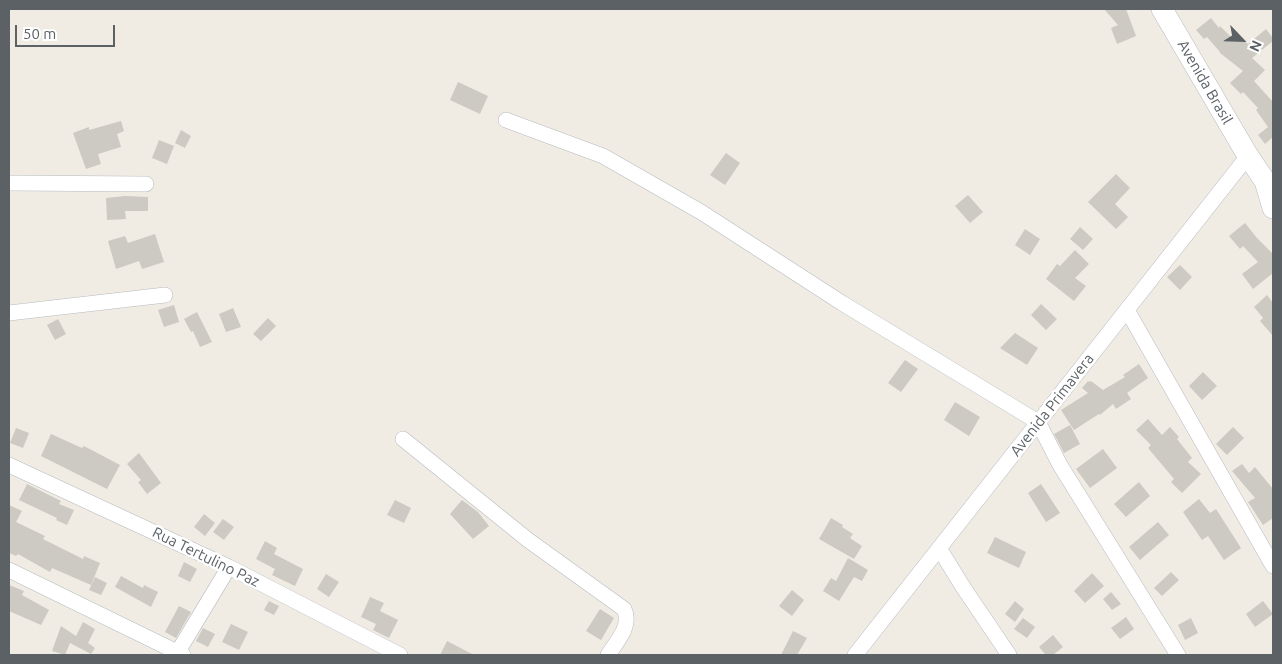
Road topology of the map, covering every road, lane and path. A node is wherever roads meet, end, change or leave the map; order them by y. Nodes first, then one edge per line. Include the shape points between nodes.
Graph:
1 (1162, 9) edge
2 (506, 120) dead end
3 (1248, 156) junction
4 (9, 183) edge
5 (146, 184) dead end
6 (1269, 184) edge
7 (1273, 208) edge
8 (166, 295) dead end
9 (1127, 310) junction
10 (9, 313) edge
11 (1038, 422) junction
12 (403, 439) dead end
13 (9, 465) edge
14 (939, 548) junction
15 (1273, 566) edge
16 (229, 567) junction
17 (9, 570) edge
18 (862, 652) edge
19 (179, 654) edge
20 (400, 655) edge
21 (608, 655) edge
22 (1009, 655) edge
23 (1178, 655) edge

1 - 3 street, Avenida Brasil
2 - 11 street via 604,156 701,212 842,303
3 - 6 street, Avenida Brasil
3 - 9 street, Avenida Primavera
4 - 5 street
6 - 7 street
8 - 10 street
9 - 11 street, Avenida Primavera
9 - 15 street
11 - 14 street, Avenida Primavera
11 - 23 street via 1060,465
12 - 21 street via 528,540 624,609 627,617 623,633
13 - 16 street, Rua Tertulino Paz
14 - 18 street, Avenida Primavera
14 - 22 street
16 - 19 street
16 - 20 street, Rua Tertulino Paz
17 - 19 street

